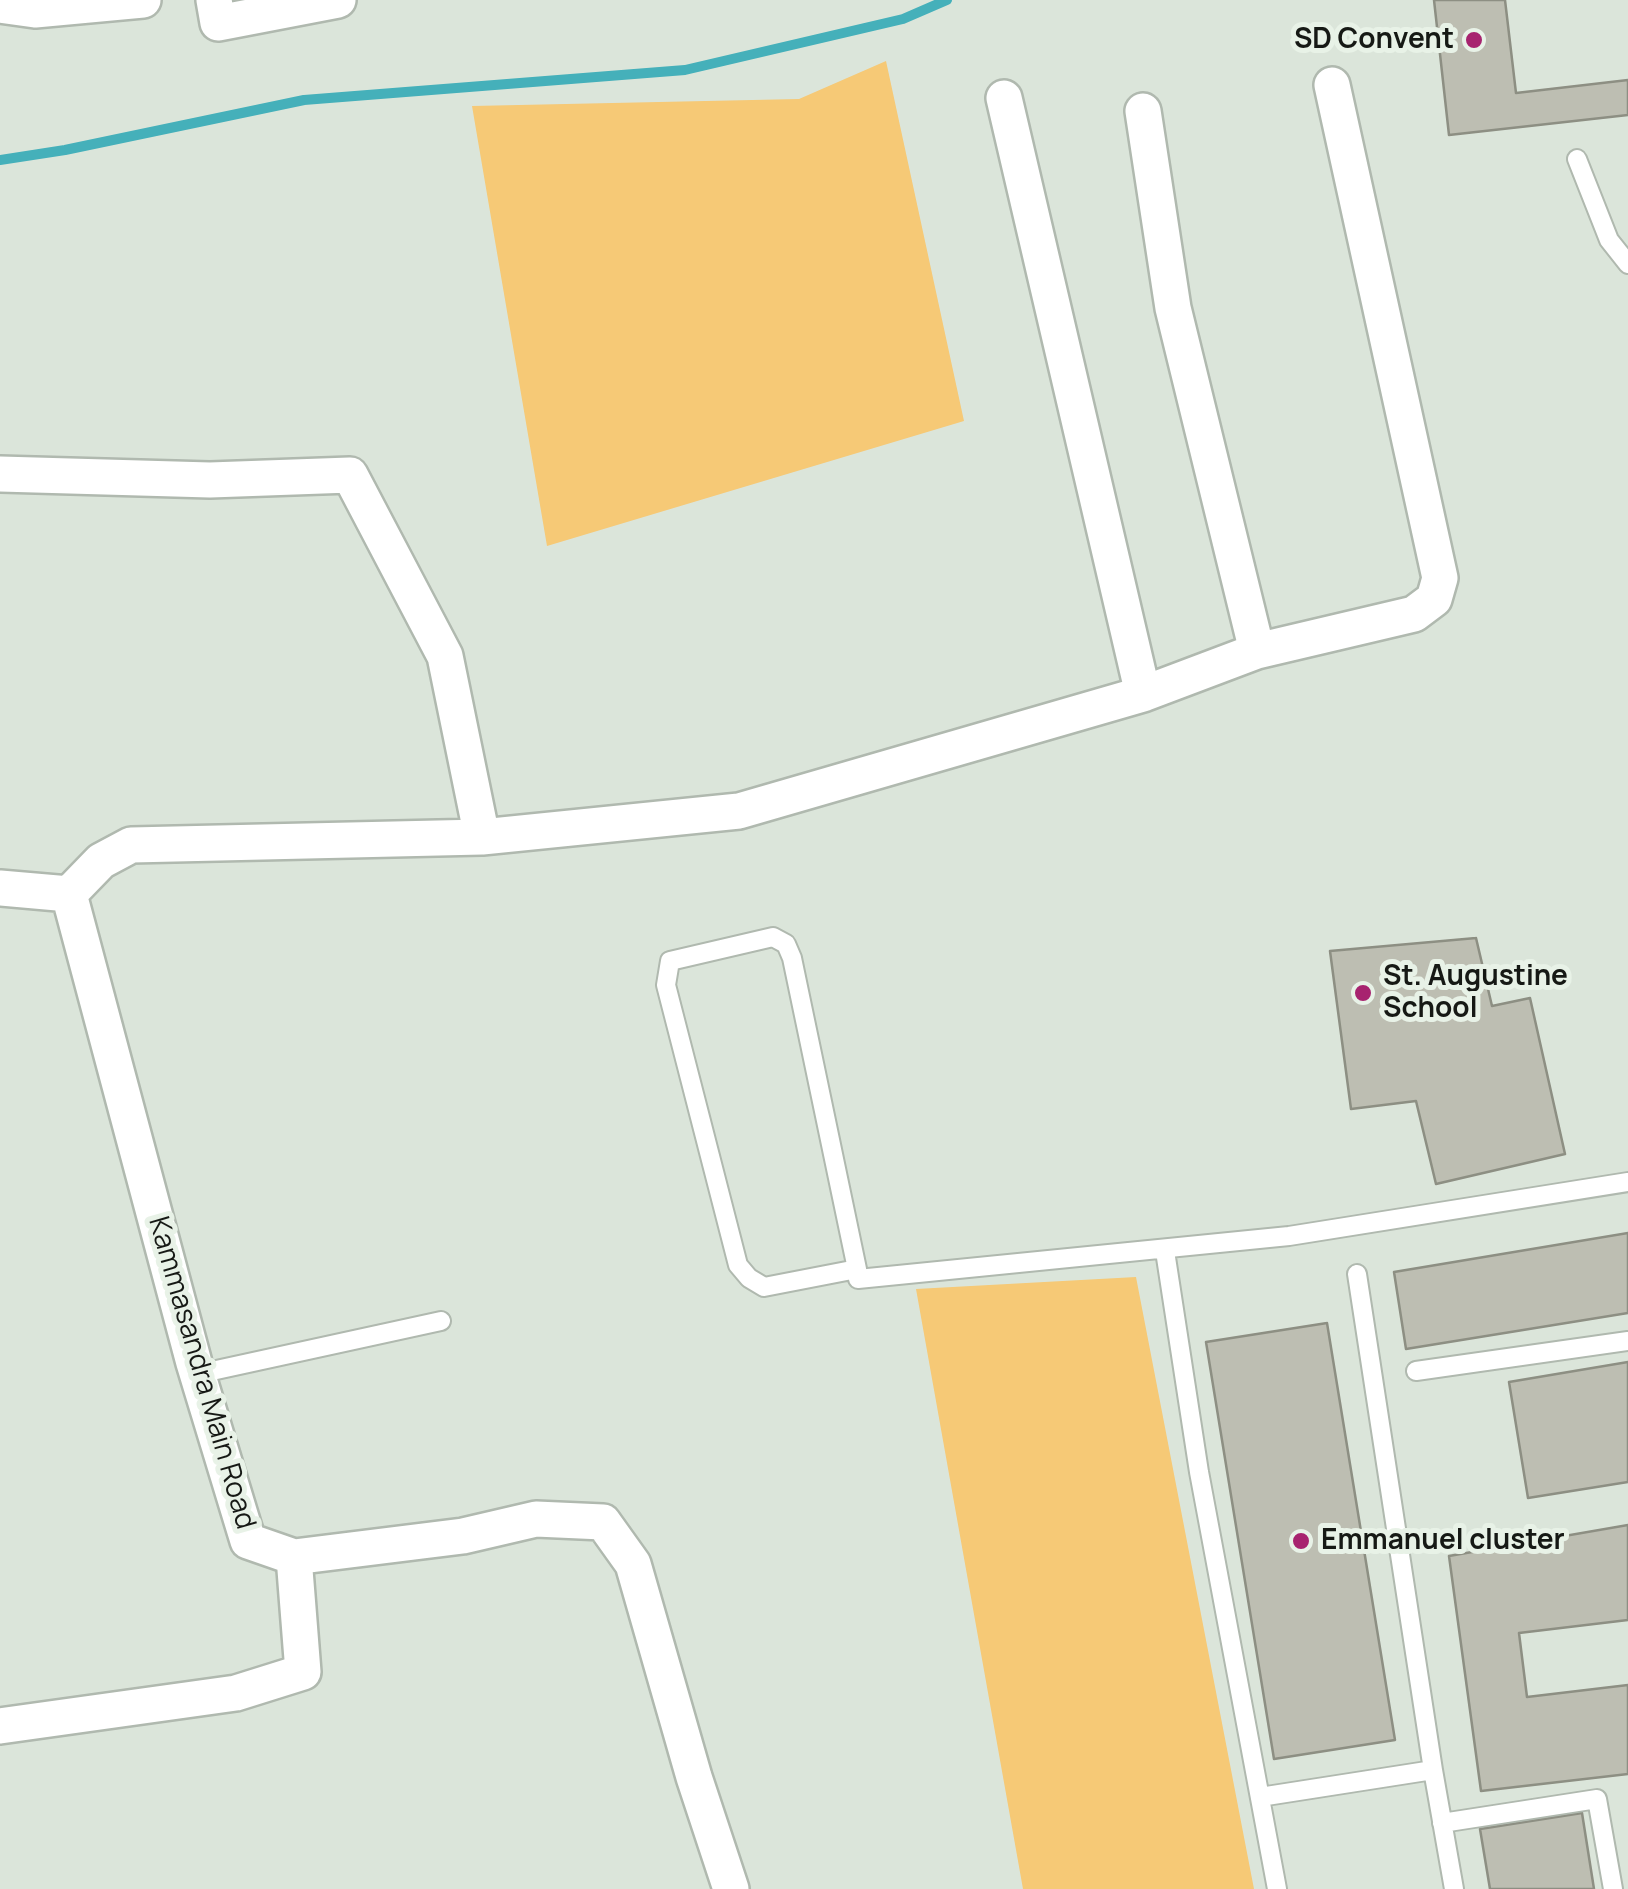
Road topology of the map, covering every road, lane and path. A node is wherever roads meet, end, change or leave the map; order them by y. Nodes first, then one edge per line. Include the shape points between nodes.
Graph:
1 (143, 0) edge
2 (214, 0) edge
3 (338, 0) edge
4 (0, 5) edge
5 (1332, 85) dead end
6 (1004, 98) dead end
7 (1142, 112) dead end
8 (1577, 159) dead end
9 (1628, 264) edge
10 (0, 474) edge
11 (1257, 651) junction
12 (1143, 694) junction
13 (482, 837) junction
14 (0, 888) edge
15 (69, 894) junction
16 (1628, 1182) edge
17 (1165, 1251) junction
18 (856, 1269) junction
19 (1357, 1274) dead end
20 (441, 1321) dead end
21 (1628, 1341) edge
22 (1416, 1371) dead end
23 (198, 1374) junction
24 (294, 1558) junction
25 (0, 1726) edge
26 (1433, 1770) junction
27 (1260, 1796) junction
28 (1442, 1824) junction
29 (731, 1889) edge
30 (1277, 1889) edge
31 (1454, 1889) edge
32 (1613, 1889) edge

1 - 4 street via 35,10
2 - 3 street via 218,23
5 - 11 street via 1440,578 1434,599 1414,614
6 - 12 street
7 - 11 street via 1172,308
8 - 9 lane via 1609,240
10 - 13 street via 210,480 350,474 446,656
11 - 12 street
12 - 13 street via 739,811
13 - 15 street via 130,846 101,861
14 - 15 street
15 - 23 street, Kammasandra Main Road
16 - 17 lane
17 - 18 lane via 858,1279
17 - 27 lane
18 - 18 lane via 786,944 773,937 670,961 666,985 738,1265 764,1287
19 - 26 lane
20 - 23 lane
21 - 22 lane
23 - 24 street, Kammasandra Main Road via 248,1541
24 - 25 street via 303,1672 236,1693
24 - 29 street, Kammasandra Main Road via 463,1536 536,1519 603,1522 633,1564
26 - 27 lane
26 - 28 lane
27 - 30 lane
28 - 31 lane
28 - 32 lane via 1597,1798

